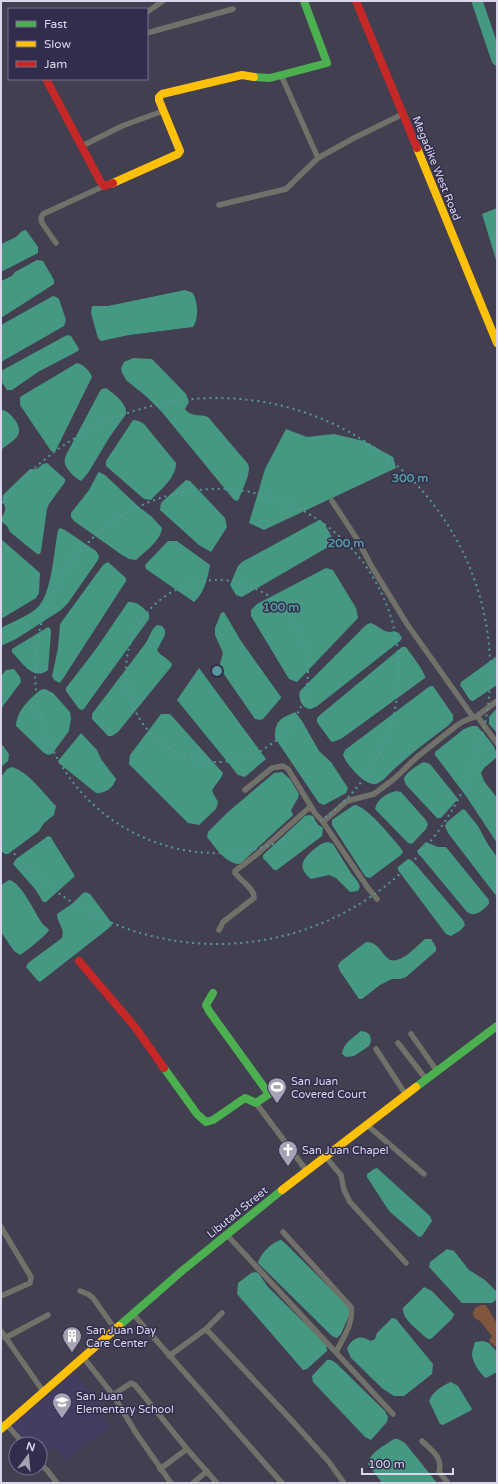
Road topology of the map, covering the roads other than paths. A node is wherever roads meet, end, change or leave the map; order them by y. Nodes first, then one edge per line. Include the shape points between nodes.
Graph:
1 (163, 1) edge
2 (304, 1) edge
3 (356, 1) edge
4 (233, 9) dead end
5 (148, 11) edge
6 (148, 33) edge
7 (281, 75) junction
8 (47, 80) edge
9 (163, 111) junction
10 (402, 114) junction
11 (82, 146) junction
12 (318, 158) junction
13 (104, 186) junction
14 (219, 205) dead end
15 (56, 243) dead end
16 (497, 343) edge
17 (332, 501) dead end
18 (497, 701) edge
19 (475, 717) junction
20 (497, 743) edge
21 (245, 790) dead end
22 (311, 806) junction
23 (323, 822) junction
24 (378, 899) dead end
25 (219, 930) dead end
26 (79, 961) dead end
27 (213, 994) dead end
28 (497, 1026) edge
29 (411, 1034) dead end
30 (398, 1043) dead end
31 (376, 1049) dead end
32 (437, 1071) junction
33 (426, 1080) junction
34 (406, 1095) junction
35 (256, 1102) junction
36 (367, 1125) junction
37 (324, 1155) junction
38 (306, 1170) junction
39 (424, 1174) dead end
40 (1, 1227) edge
41 (282, 1232) dead end
42 (227, 1235) junction
43 (406, 1263) dead end
44 (80, 1291) dead end
45 (1, 1296) edge
46 (222, 1313) dead end
47 (133, 1314) junction
48 (48, 1315) dead end
49 (115, 1329) junction
50 (206, 1329) junction
51 (1, 1331) edge
52 (5, 1338) junction
53 (336, 1352) junction
54 (169, 1356) junction
55 (83, 1357) junction
56 (43, 1391) junction
57 (113, 1395) junction
58 (393, 1414) dead end
59 (4, 1426) edge
60 (15, 1436) edge
61 (422, 1442) dead end
62 (188, 1449) junction
63 (160, 1469) junction
64 (207, 1470) junction
65 (48, 1471) edge
66 (57, 1483) edge
67 (171, 1483) edge
68 (193, 1483) edge
69 (218, 1483) edge
70 (282, 1483) edge
71 (344, 1483) edge
72 (448, 1483) edge

1 - 5 street
2 - 7 street via 327,63
3 - 10 street, Megadike West Road
4 - 6 street
7 - 9 street via 261,80 242,75 162,94 159,100
7 - 12 street
8 - 11 street
9 - 11 street via 127,124
9 - 13 street via 180,151 178,154
10 - 12 street
10 - 16 street, Megadike West Road
11 - 13 street
12 - 14 street via 286,189
13 - 15 street via 43,214 40,218 42,223
17 - 19 street via 400,613
18 - 19 street
19 - 20 street
19 - 23 street via 456,726 374,794 347,801
21 - 22 street via 272,768 283,766 288,769
22 - 23 street
22 - 25 street via 235,871 240,880 253,891 254,898 222,922
23 - 24 street
26 - 35 street via 135,1027 197,1114 206,1122 245,1098
27 - 35 street via 206,1005 209,1011 269,1094
28 - 32 street, Libutad Street
29 - 32 street
30 - 33 street
31 - 34 street
32 - 33 street, Libutad Street
33 - 34 street, Libutad Street
34 - 36 street, Libutad Street
35 - 38 street
36 - 37 street, Libutad Street
36 - 39 street
37 - 38 street, Libutad Street
37 - 43 street via 341,1176 350,1202
38 - 42 street, Libutad Street
40 - 45 street via 31,1277 30,1283
41 - 53 street via 351,1307 351,1322
42 - 47 street, Libutad Street
42 - 53 street
44 - 49 street via 93,1298
46 - 50 street
47 - 49 street, Libutad Street
47 - 54 street
48 - 52 street
49 - 55 street, Libutad Street
50 - 54 street
50 - 71 street via 295,1424
51 - 52 street
52 - 56 street
53 - 58 street
54 - 70 street
55 - 56 street, Libutad Street
55 - 57 street
56 - 59 street, Libutad Street
57 - 62 street via 134,1384
57 - 63 street
59 - 60 street
61 - 72 street via 440,1460 439,1472
62 - 63 street
62 - 64 street
63 - 67 street
64 - 68 street
64 - 69 street
65 - 66 street

